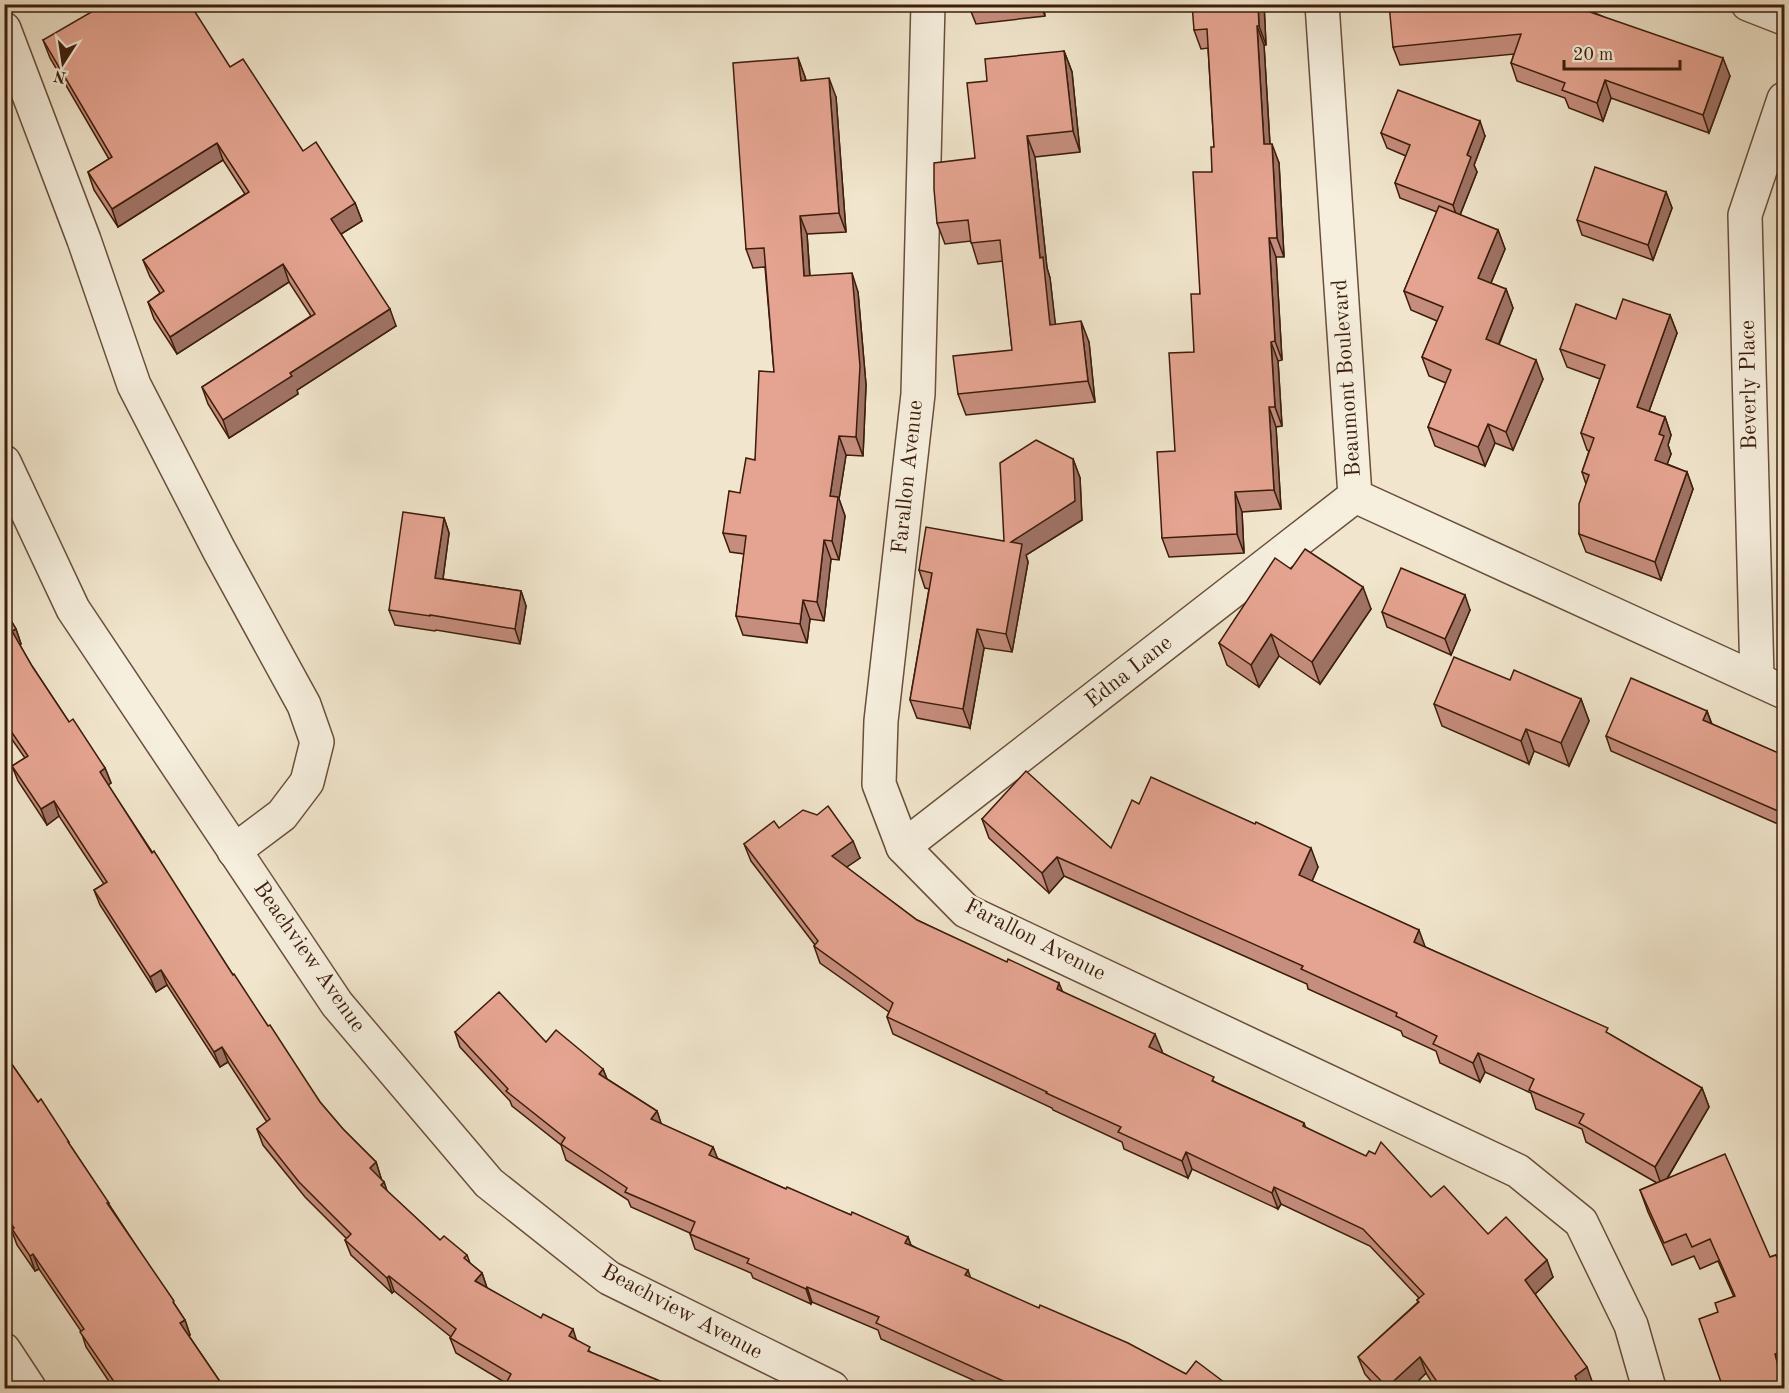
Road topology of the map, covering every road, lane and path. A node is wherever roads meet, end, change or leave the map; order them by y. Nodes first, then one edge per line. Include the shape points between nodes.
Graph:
1 (928, 4) edge
2 (1322, 4) edge
3 (1748, 4) edge
4 (1785, 18) edge
5 (4, 29) edge
6 (1785, 99) edge
7 (4, 462) edge
8 (1355, 496) junction
9 (1771, 685) edge
10 (903, 847) junction
11 (234, 851) junction
12 (4, 1350) edge
13 (29, 1389) edge
14 (832, 1389) edge
15 (1649, 1389) edge

1 - 10 street, Farallon Avenue via 918,394 881,721 879,784
2 - 8 street, Beaumont Boulevard
3 - 4 street
5 - 11 street via 134,385 304,705 317,742 307,782 282,814
6 - 9 street, Beverly Place via 1745,214
7 - 11 street, Beachview Avenue via 74,609
8 - 9 street, Beaumont Boulevard
8 - 10 street, Edna Lane
10 - 15 street, Farallon Avenue via 966,910 1518,1172 1581,1222 1631,1325
11 - 14 street, Beachview Avenue via 337,1004 489,1183 609,1278
12 - 13 street

